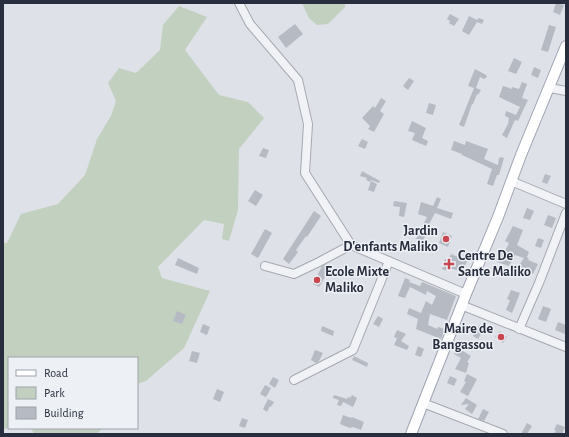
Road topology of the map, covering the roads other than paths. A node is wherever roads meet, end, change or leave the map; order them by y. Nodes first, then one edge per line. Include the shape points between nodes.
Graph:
1 (239, 3) edge
2 (566, 46) edge
3 (550, 88) junction
4 (566, 91) edge
5 (512, 182) junction
6 (566, 204) edge
7 (566, 213) edge
8 (351, 245) junction
9 (389, 261) junction
10 (265, 266) dead end
11 (466, 294) junction
12 (461, 305) junction
13 (519, 329) junction
14 (566, 347) edge
15 (294, 380) dead end
16 (424, 403) junction
17 (411, 434) edge
18 (503, 434) edge

1 - 8 street via 250,24 298,80 308,124 305,172
2 - 3 main road
3 - 4 street
3 - 5 main road
5 - 6 street
5 - 11 main road
7 - 13 street
8 - 9 street
8 - 10 street via 294,274
9 - 11 street
9 - 15 street via 353,350
11 - 12 main road
12 - 13 street
12 - 16 main road
13 - 14 street
16 - 17 main road
16 - 18 street

